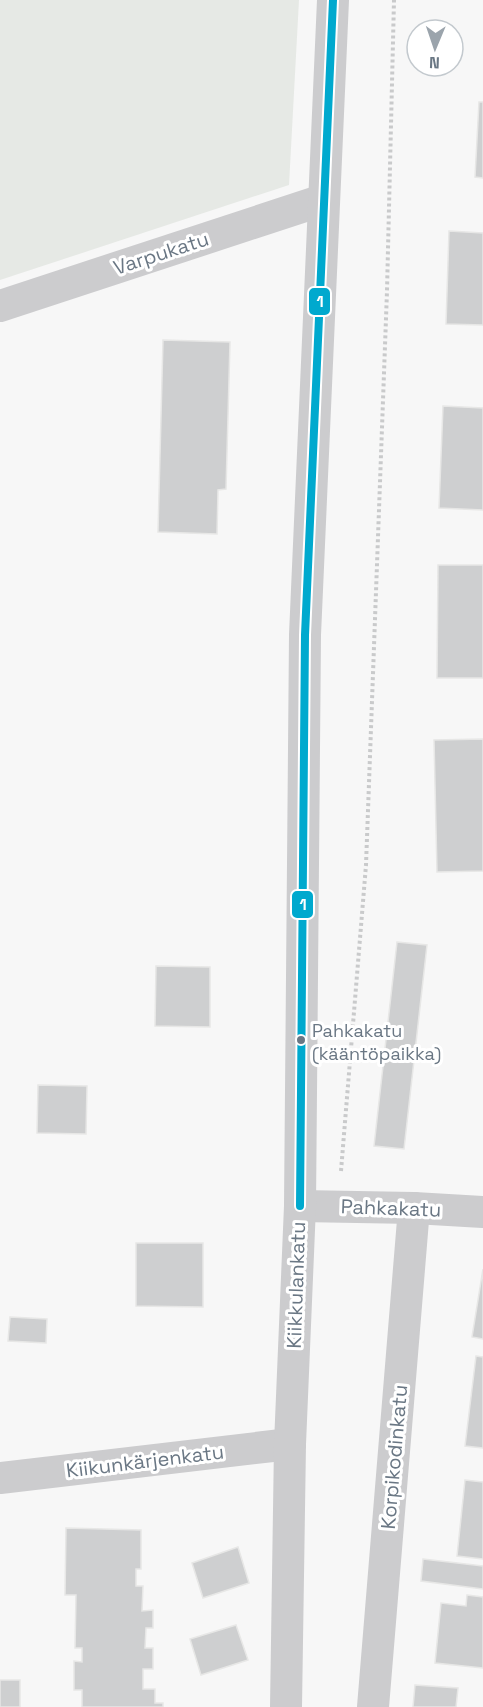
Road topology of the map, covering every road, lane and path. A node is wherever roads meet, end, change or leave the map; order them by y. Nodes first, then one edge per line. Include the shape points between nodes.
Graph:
1 (333, 0) edge
2 (394, 0) edge
3 (323, 200) junction
4 (0, 306) edge
5 (300, 1206) junction
6 (339, 1206) junction
7 (414, 1208) junction
8 (483, 1212) edge
9 (290, 1444) junction
10 (0, 1478) edge
11 (286, 1707) edge
12 (373, 1707) edge

1 - 3 street, Kiikkulankatu
2 - 6 path via 366,865
3 - 4 street, Varpukatu
3 - 5 street, Kiikkulankatu via 305,635
5 - 6 street, Pahkakatu
5 - 9 street, Kiikkulankatu
6 - 7 street, Pahkakatu
7 - 8 street, Pahkakatu
7 - 12 street, Korpikodinkatu
9 - 10 street, Kiikunkärjenkatu
9 - 11 street, Kiikkulankatu

